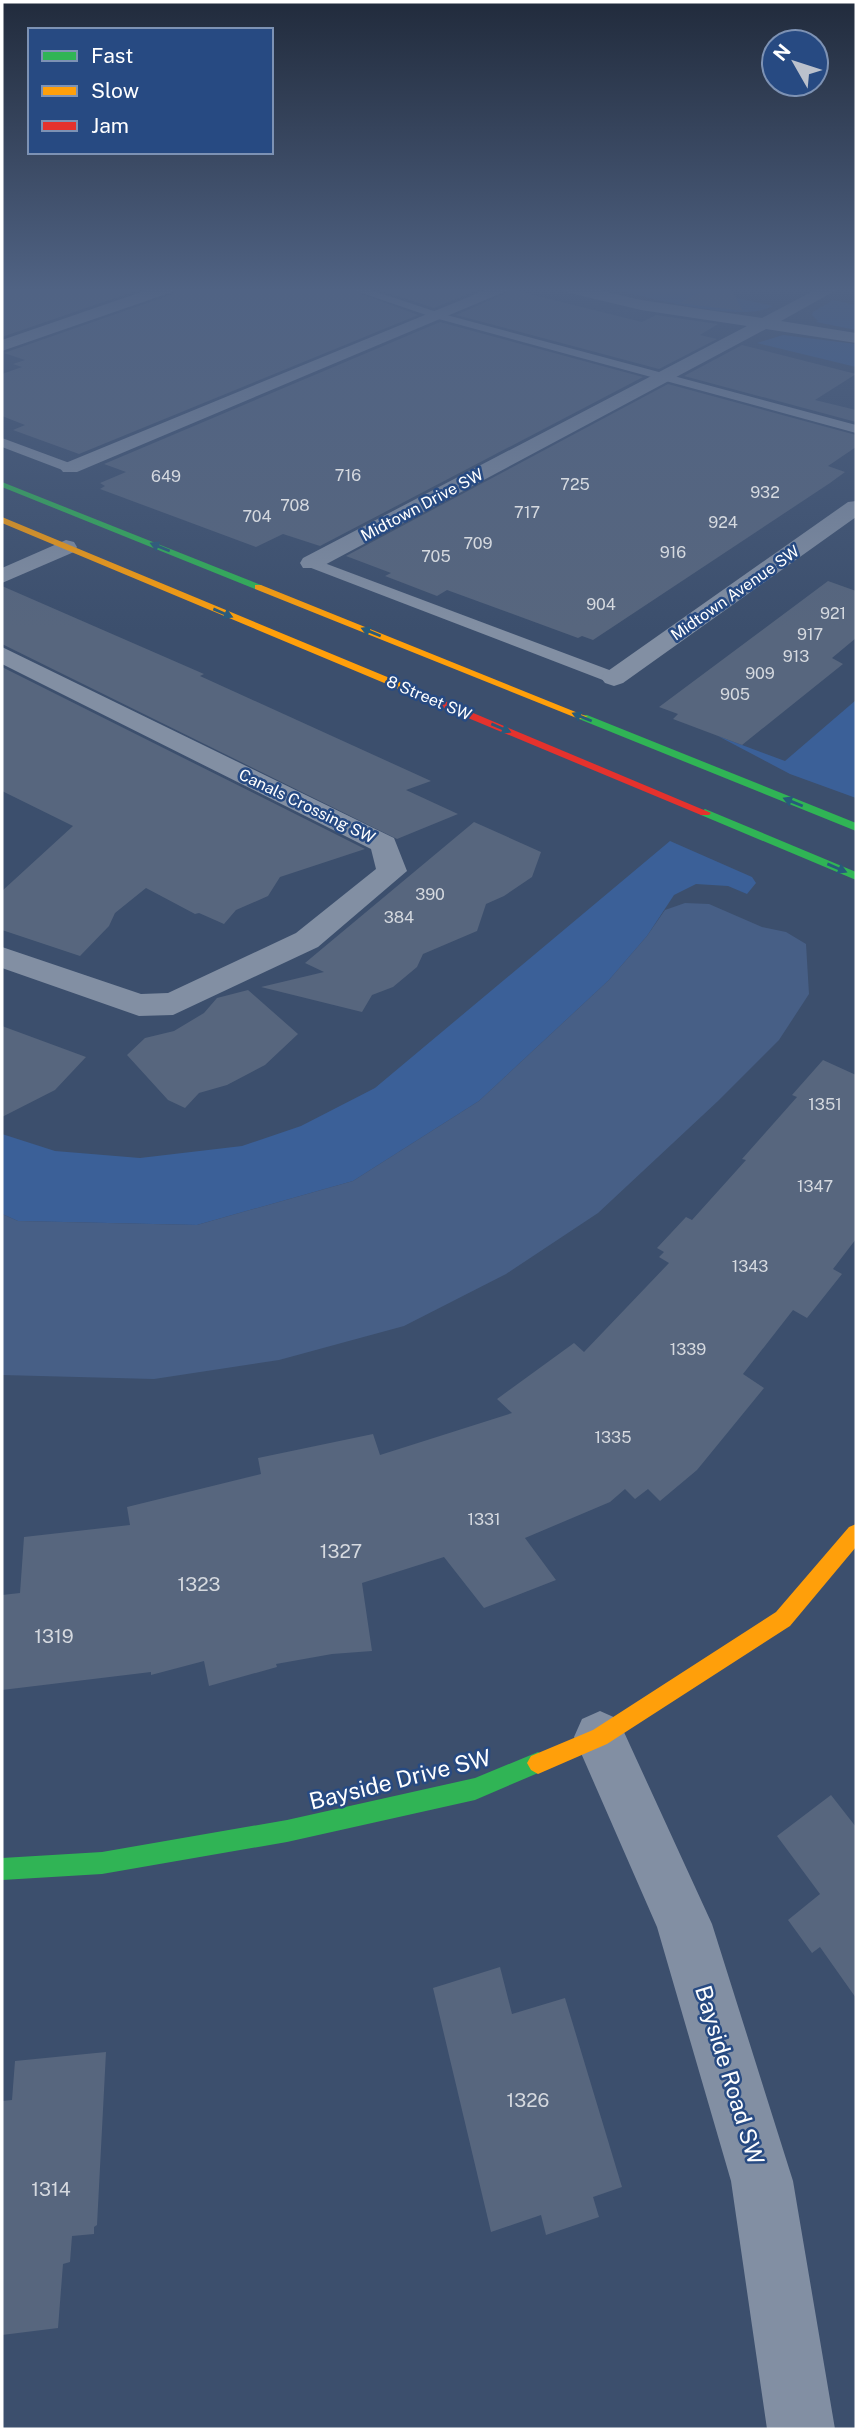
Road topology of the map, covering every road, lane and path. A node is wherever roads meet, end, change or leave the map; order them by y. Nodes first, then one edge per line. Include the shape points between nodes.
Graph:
1 (229, 402) edge
2 (616, 402) edge
3 (758, 402) edge
4 (856, 429) edge
5 (2, 442) edge
6 (70, 468) joint
7 (2, 484) edge
8 (856, 507) edge
9 (2, 520) edge
10 (65, 547) junction
11 (311, 563) joint
12 (2, 576) edge
13 (2, 654) edge
14 (614, 678) joint
15 (856, 827) edge
16 (856, 876) edge
17 (2, 957) edge
18 (856, 1533) edge
19 (600, 1737) junction
20 (2, 1869) edge
21 (801, 2429) edge

1 - 6 street
2 - 11 street, Midtown Drive SW
3 - 4 lane
5 - 6 lane
15 -> 7 main road
8 - 14 street, Midtown Avenue SW
9 - 10 main road, 8 Street SW
10 - 12 street
10 -> 16 main road, 8 Street SW
11 - 14 lane
13 - 17 street, Canals Crossing SW via 384,844 392,871 307,940 173,1004 139,1005
18 - 19 main road, Bayside Drive SW via 783,1619
19 - 20 main road, Bayside Drive SW via 475,1789 287,1831 102,1863
19 - 21 street, Bayside Road SW via 684,1924 762,2180

